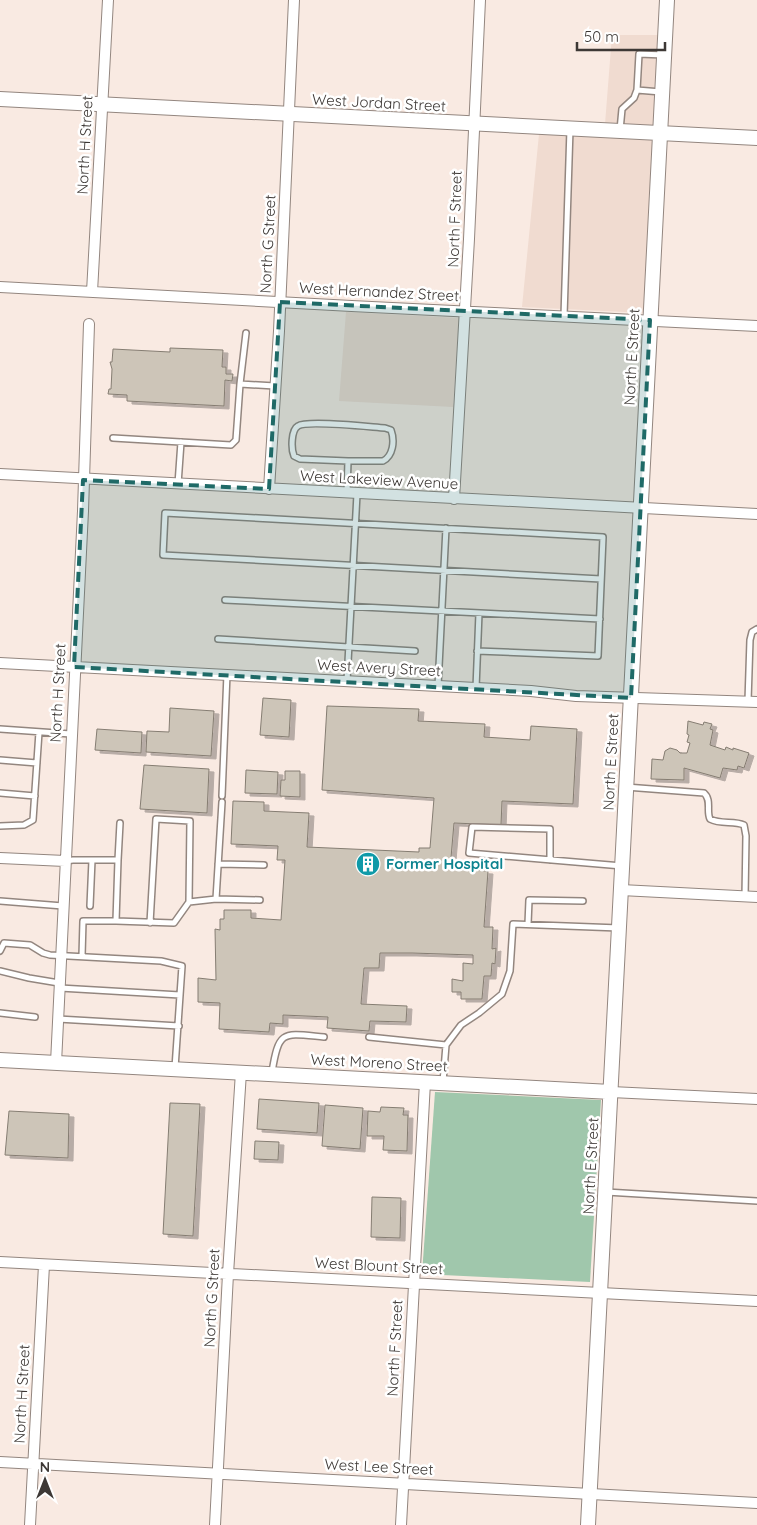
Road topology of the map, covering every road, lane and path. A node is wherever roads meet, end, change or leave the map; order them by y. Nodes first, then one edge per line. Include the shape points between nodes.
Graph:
1 (108, 0) edge
2 (294, 0) edge
3 (480, 0) edge
4 (667, 0) edge
5 (664, 55) junction
6 (637, 90) junction
7 (662, 92) junction
8 (0, 99) edge
9 (102, 104) junction
10 (289, 114) junction
11 (474, 124) junction
12 (570, 129) junction
13 (620, 131) junction
14 (660, 134) junction
15 (757, 138) edge
16 (0, 287) edge
17 (92, 292) junction
18 (280, 302) junction
19 (465, 311) junction
20 (564, 316) junction
21 (650, 320) junction
22 (89, 324) dead end
23 (757, 326) edge
24 (246, 333) dead end
25 (240, 384) junction
26 (276, 386) junction
27 (113, 438) dead end
28 (180, 442) junction
29 (348, 461) junction
30 (0, 474) edge
31 (83, 480) junction
32 (178, 485) junction
33 (269, 489) junction
34 (352, 494) junction
35 (454, 499) junction
36 (641, 508) junction
37 (757, 514) edge
38 (355, 523) junction
39 (446, 528) junction
40 (353, 566) junction
41 (444, 570) junction
42 (601, 579) junction
43 (225, 600) dead end
44 (351, 606) junction
45 (442, 611) junction
46 (479, 613) junction
47 (600, 619) junction
48 (757, 629) edge
49 (218, 639) dead end
50 (349, 647) junction
51 (415, 651) dead end
52 (477, 651) junction
53 (0, 663) edge
54 (74, 667) junction
55 (227, 674) junction
56 (347, 681) junction
57 (438, 686) junction
58 (476, 688) junction
59 (631, 698) junction
60 (752, 702) edge
61 (0, 729) edge
62 (40, 732) junction
63 (71, 734) junction
64 (0, 760) edge
65 (38, 763) junction
66 (626, 786) junction
67 (0, 793) edge
68 (36, 796) junction
69 (120, 823) dead end
70 (0, 826) edge
71 (0, 858) edge
72 (92, 860) junction
73 (118, 860) junction
74 (550, 860) junction
75 (65, 861) junction
76 (218, 864) junction
77 (264, 865) dead end
78 (622, 866) junction
79 (621, 890) junction
80 (745, 896) junction
81 (757, 897) edge
82 (216, 899) junction
83 (260, 900) dead end
84 (0, 901) edge
85 (583, 901) dead end
86 (189, 902) junction
87 (63, 906) junction
88 (90, 906) dead end
89 (116, 921) junction
90 (150, 922) junction
91 (528, 924) junction
92 (619, 928) junction
93 (2, 942) edge
94 (0, 951) edge
95 (61, 955) junction
96 (82, 956) junction
97 (0, 971) edge
98 (59, 985) junction
99 (180, 995) junction
100 (0, 1013) edge
101 (36, 1017) dead end
102 (58, 1019) junction
103 (178, 1026) junction
104 (324, 1037) dead end
105 (369, 1037) dead end
106 (446, 1045) junction
107 (0, 1060) edge
108 (56, 1063) junction
109 (175, 1069) junction
110 (241, 1072) junction
111 (271, 1074) junction
112 (425, 1082) junction
113 (443, 1083) junction
114 (611, 1092) junction
115 (757, 1099) edge
116 (606, 1192) junction
117 (757, 1201) edge
118 (0, 1262) edge
119 (44, 1265) junction
120 (228, 1274) junction
121 (414, 1283) junction
122 (600, 1292) junction
123 (757, 1300) edge
124 (0, 1462) edge
125 (33, 1464) junction
126 (218, 1474) junction
127 (403, 1484) junction
128 (590, 1494) junction
129 (757, 1503) edge
130 (30, 1525) edge
131 (215, 1525) edge
132 (401, 1525) edge
133 (588, 1525) edge

1 - 9 street, North H Street
2 - 10 street, North G Street
3 - 11 street, North F Street
4 - 5 street, North E Street
5 - 6 lane via 639,54
5 - 7 street, North E Street
6 - 7 lane
6 - 13 lane via 634,98 622,109
7 - 14 street, North E Street
8 - 9 street, West Jordan Street
9 - 10 street, West Jordan Street
9 - 17 street, North H Street
10 - 11 street, West Jordan Street
10 - 18 street, North G Street
11 - 12 street, West Jordan Street
11 - 19 street, North F Street
12 - 13 street, West Jordan Street
12 - 20 lane
13 - 14 street, West Jordan Street
14 - 15 street, West Jordan Street
14 - 21 street, North E Street
16 - 17 street, West Hernandez Street
17 - 18 street, West Hernandez Street
18 - 19 street, West Hernandez Street
18 - 26 street, North G Street
19 - 20 street, West Hernandez Street
19 - 35 street, North F Street
20 - 21 street, West Hernandez Street
21 - 23 street, West Hernandez Street
21 - 36 street, North E Street
22 - 31 street, North H Street
24 - 25 lane
25 - 26 lane
25 - 28 lane via 236,440 231,446
26 - 33 street, North G Street
27 - 28 lane
28 - 32 lane
29 - 29 lane via 386,460 392,450 390,430 315,424 296,428 294,456
29 - 34 lane
30 - 31 street, West Lakeview Avenue
31 - 32 street, West Lakeview Avenue
31 - 54 street, North H Street
32 - 33 street, West Lakeview Avenue
33 - 34 street, West Lakeview Avenue
34 - 35 street, West Lakeview Avenue
34 - 38 lane
35 - 36 street, West Lakeview Avenue
36 - 37 street, West Lakeview Avenue
36 - 59 street, North E Street
38 - 39 lane
38 - 40 lane
38 - 40 lane via 165,513 163,555
39 - 41 lane
39 - 42 lane via 603,537
40 - 41 lane
40 - 44 lane
41 - 42 lane
41 - 45 lane
42 - 47 lane
43 - 44 lane
44 - 45 lane
44 - 50 lane
45 - 46 lane
45 - 57 lane
46 - 47 lane
46 - 52 lane
47 - 52 lane via 598,656
48 - 60 lane via 752,632 750,640
49 - 50 lane
50 - 51 lane
50 - 56 lane
52 - 58 lane
53 - 54 street, West Avery Street
54 - 55 street, West Avery Street
54 - 63 street, North H Street
55 - 56 street, West Avery Street
55 - 76 lane
56 - 57 street, West Avery Street
57 - 58 street, West Avery Street
58 - 59 street, West Avery Street
59 - 60 street, West Avery Street
59 - 66 street, North E Street
61 - 62 lane
62 - 63 lane
62 - 65 lane
63 - 75 street, North H Street
64 - 65 lane
65 - 68 lane
66 - 78 street, North E Street
66 - 80 lane via 704,793 710,819 744,825
67 - 68 lane
68 - 70 lane via 33,820 29,824
69 - 73 lane
71 - 75 street
72 - 73 lane
72 - 75 lane
72 - 88 lane
73 - 89 lane
74 - 74 lane via 469,853 472,827 550,829
74 - 78 lane
75 - 87 street, North H Street
76 - 77 lane
76 - 82 lane
78 - 79 street, North E Street
79 - 80 street
79 - 92 street, North E Street
80 - 81 street
82 - 83 lane
82 - 86 lane
84 - 87 lane
85 - 91 lane via 529,900
86 - 90 lane via 174,924
86 - 90 lane via 190,821 156,819
87 - 95 street, North H Street
89 - 90 lane
89 - 96 lane via 83,921
91 - 92 lane
91 - 106 lane via 513,924 510,971 502,994 460,1025
92 - 114 street, North E Street
93 - 94 lane
93 - 95 lane via 30,945 43,953
95 - 96 lane
95 - 98 street, North H Street
96 - 99 lane via 161,961 182,966
97 - 98 lane
98 - 99 lane
98 - 102 street, North H Street
99 - 103 lane
100 - 101 lane
102 - 103 lane
102 - 108 street, North H Street
103 - 109 lane
104 - 111 lane via 300,1035 280,1040
105 - 106 lane
106 - 113 lane
107 - 108 street, West Moreno Street
108 - 109 street, West Moreno Street
109 - 110 street, West Moreno Street
110 - 111 street, West Moreno Street
110 - 120 street, North G Street
111 - 112 street, West Moreno Street
112 - 113 street, West Moreno Street
112 - 121 street, North F Street
113 - 114 street, West Moreno Street
114 - 115 street, West Moreno Street
114 - 116 street, North E Street
116 - 117 lane
116 - 122 street, North E Street
118 - 119 street, West Blount Street
119 - 120 street, West Blount Street
119 - 125 street, North H Street
120 - 121 street, West Blount Street
120 - 126 street, North G Street
121 - 122 street, West Blount Street
121 - 127 street, North F Street
122 - 123 street, West Blount Street
122 - 128 street, North E Street
124 - 125 street, West Lee Street
125 - 126 street, West Lee Street
125 - 130 street, North H Street
126 - 127 street, West Lee Street
126 - 131 street, North G Street
127 - 128 street, West Lee Street
127 - 132 street, North F Street
128 - 129 street, West Lee Street
128 - 133 street, North E Street

